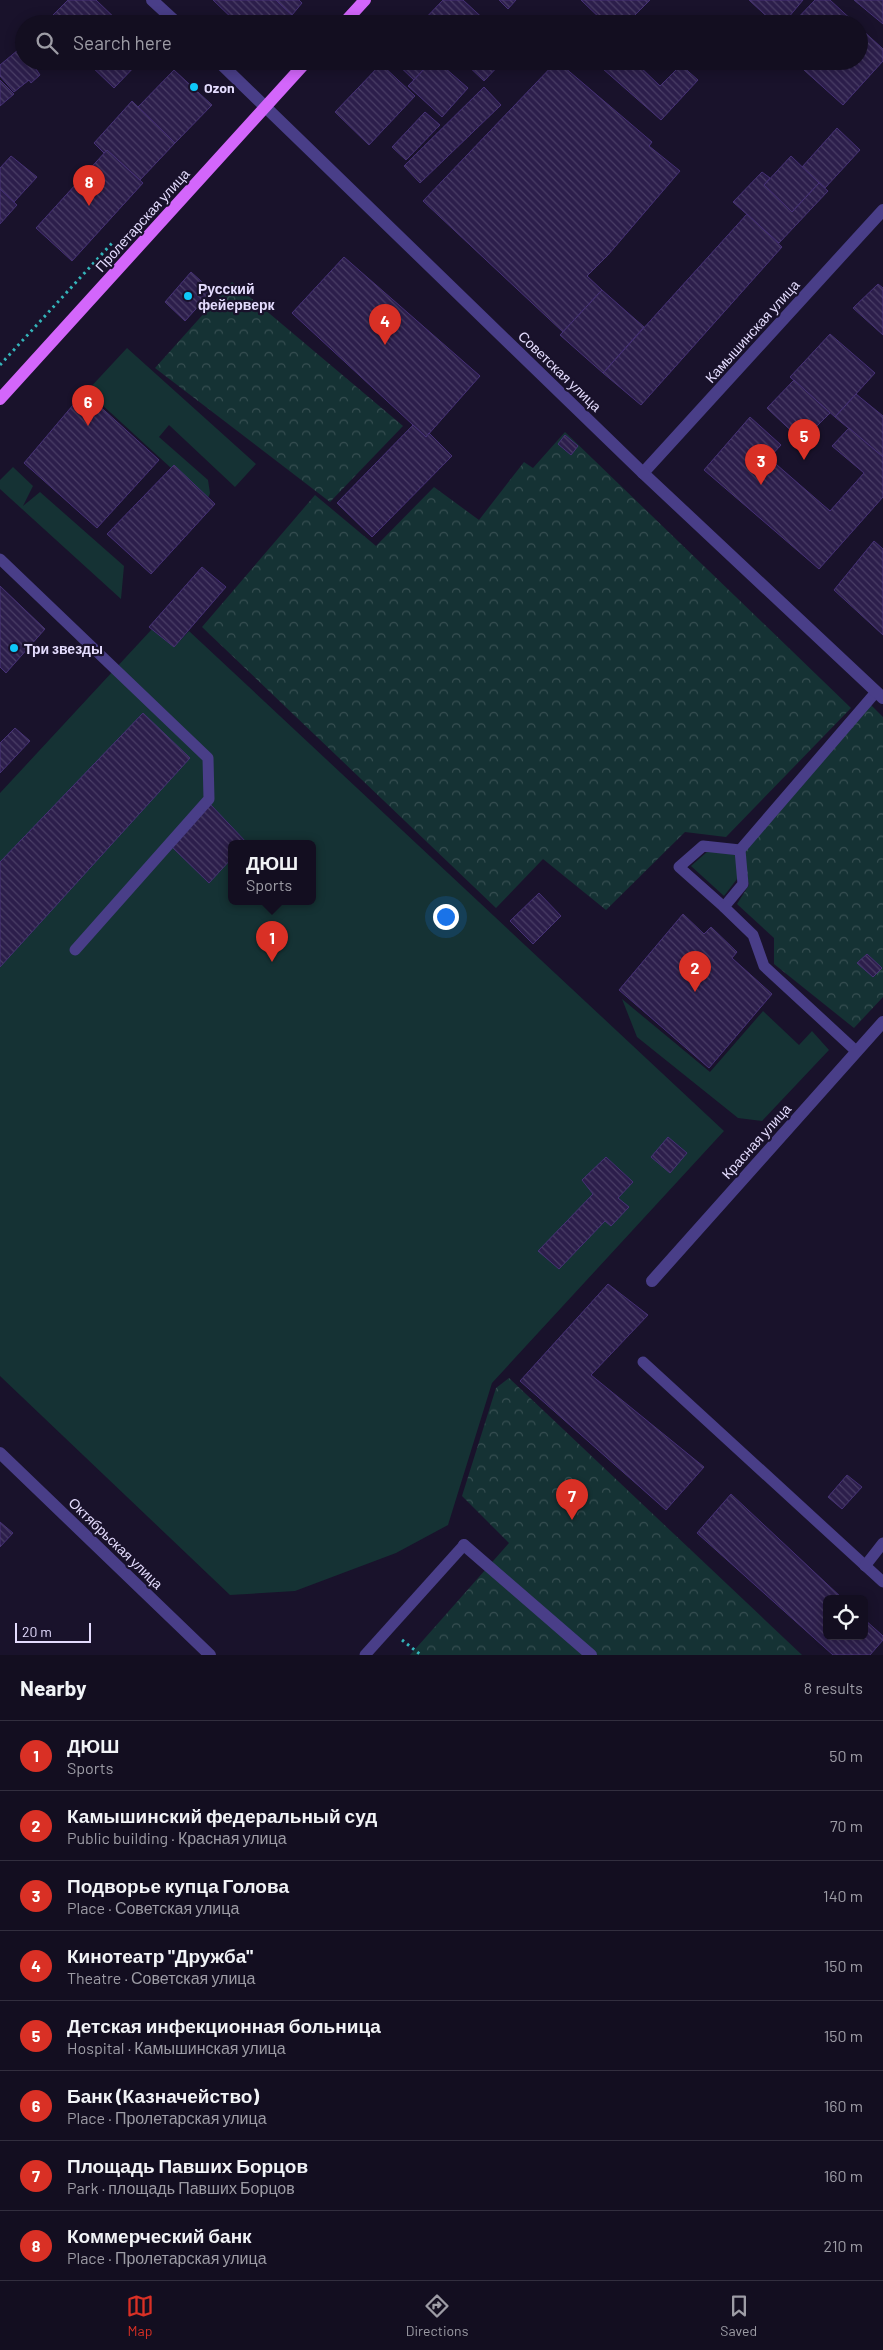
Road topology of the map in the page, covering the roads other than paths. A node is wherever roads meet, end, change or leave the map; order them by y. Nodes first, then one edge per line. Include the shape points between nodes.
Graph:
1 (152, 0) edge
2 (365, 0) edge
3 (168, 15) edge
4 (351, 15) edge
5 (228, 70) edge
6 (299, 70) edge
7 (266, 105) junction
8 (883, 210) edge
9 (0, 399) edge
10 (643, 473) junction
11 (0, 559) edge
12 (879, 695) edge
13 (740, 850) junction
14 (724, 906) junction
15 (75, 950) dead end
16 (883, 1022) edge
17 (856, 1051) junction
18 (652, 1281) dead end
19 (643, 1362) dead end
20 (0, 1453) edge
21 (883, 1543) edge
22 (464, 1545) joint
23 (865, 1566) junction
24 (883, 1582) edge
25 (210, 1655) edge
26 (365, 1655) edge
27 (592, 1655) edge

1 - 3 street
2 - 4 main road
5 - 7 street, Советская улица
6 - 7 main road, Пролетарская улица
7 - 9 main road, Пролетарская улица
7 - 10 street, Советская улица
8 - 10 street, Камышинская улица
10 - 12 street, Советская улица
11 - 15 lane via 208,758 209,799
12 - 13 lane
13 - 14 lane via 743,884
13 - 14 lane via 704,846 678,867
14 - 17 lane via 754,935 764,966
16 - 17 street, Красная улица
17 - 18 street, Красная улица
19 - 23 lane
20 - 25 street, Октябрьская улица
21 - 23 lane
22 - 26 lane
22 - 27 street
23 - 24 lane

